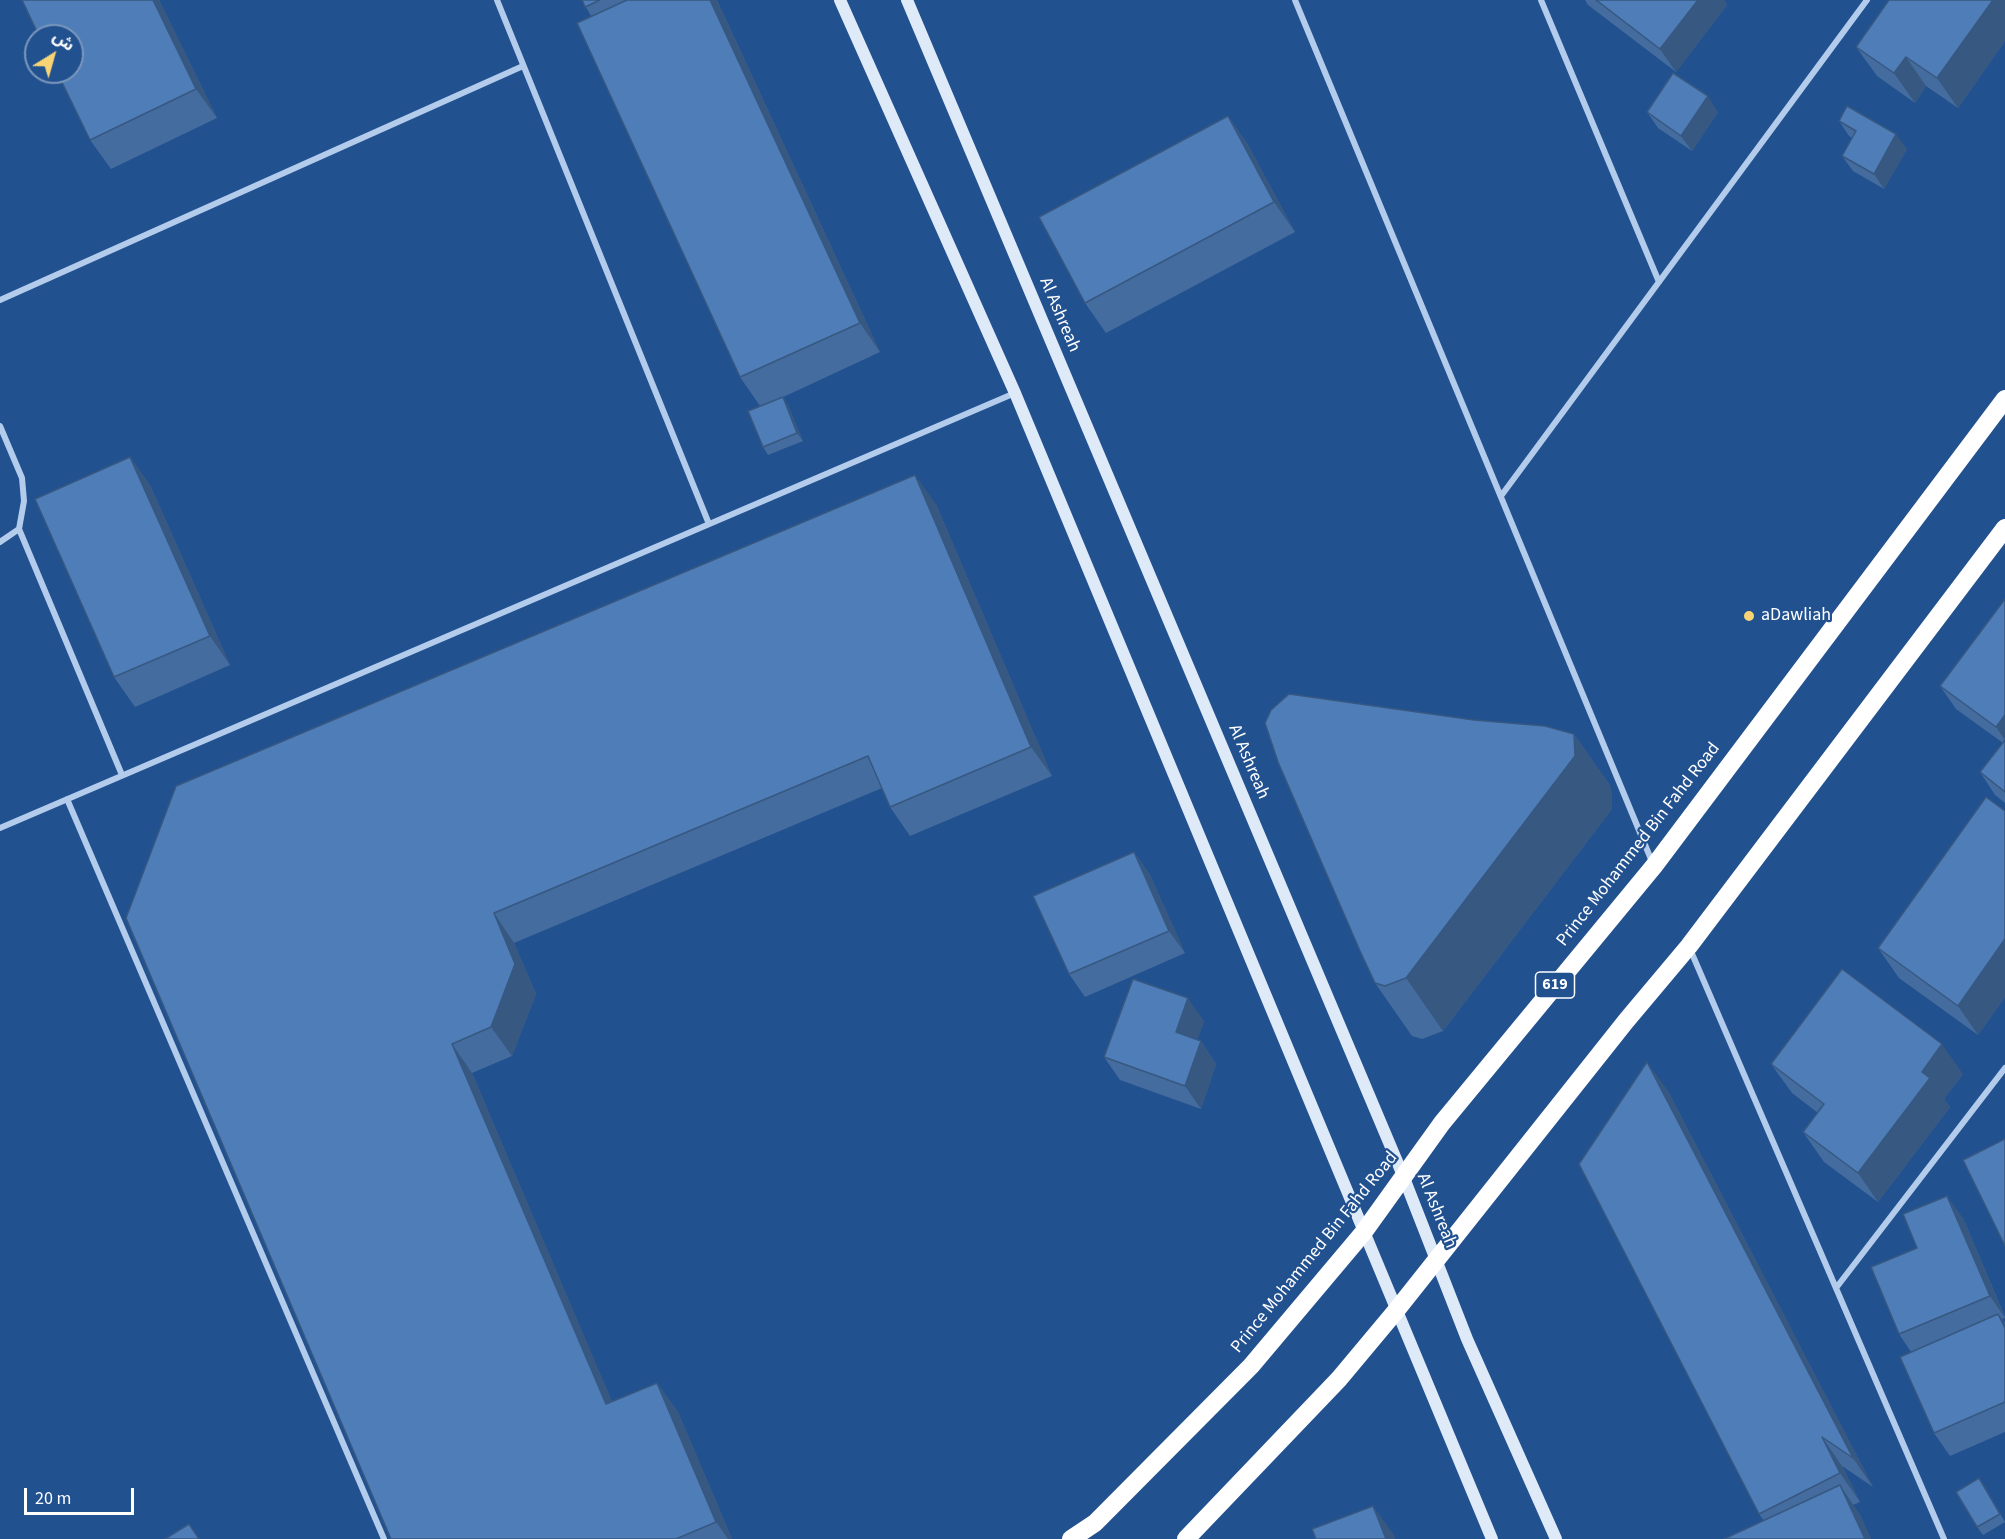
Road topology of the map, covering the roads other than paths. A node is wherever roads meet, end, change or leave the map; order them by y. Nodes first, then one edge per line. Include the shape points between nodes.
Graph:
1 (497, 0) edge
2 (840, 0) edge
3 (907, 0) edge
4 (1295, 0) edge
5 (1541, 0) edge
6 (1867, 0) edge
7 (523, 66) junction
8 (1659, 282) junction
9 (0, 300) edge
10 (1015, 393) junction
11 (2005, 399) edge
12 (0, 426) edge
13 (1500, 496) junction
14 (709, 524) junction
15 (2005, 528) edge
16 (19, 529) junction
17 (0, 542) edge
18 (122, 776) junction
19 (67, 799) junction
20 (0, 828) edge
21 (1654, 866) junction
22 (1689, 946) junction
23 (2005, 1068) edge
24 (1404, 1178) junction
25 (1363, 1233) junction
26 (1437, 1261) junction
27 (1836, 1288) junction
28 (1395, 1312) junction
29 (384, 1539) edge
30 (1071, 1539) edge
31 (1186, 1539) edge
32 (1492, 1539) edge
33 (1556, 1539) edge
34 (1944, 1539) edge

1 - 7 street
2 - 10 street
3 - 24 street, Al Ashreah
4 - 13 street
5 - 8 street
6 - 8 street
7 - 9 street
7 - 14 street
8 - 13 street
10 - 14 street
10 - 25 street
11 - 21 highway, Prince Mohammed Bin Fahd Road / 619
12 - 16 street via 22,477 24,501
13 - 21 street
14 - 18 street
15 - 22 highway
16 - 17 street
16 - 18 street
18 - 19 street
19 - 20 street
19 - 29 street
21 - 24 highway, Prince Mohammed Bin Fahd Road / 619 via 1442,1123
22 - 26 highway
22 - 27 street
23 - 27 street
24 - 25 highway, Prince Mohammed Bin Fahd Road / 619
24 - 26 street, Al Ashreah
25 - 28 street
25 - 30 highway, Prince Mohammed Bin Fahd Road / 619 via 1251,1366 1095,1523
26 - 28 highway
26 - 33 street, Al Ashreah via 1467,1339
27 - 34 street
28 - 31 highway via 1339,1379
28 - 32 street

